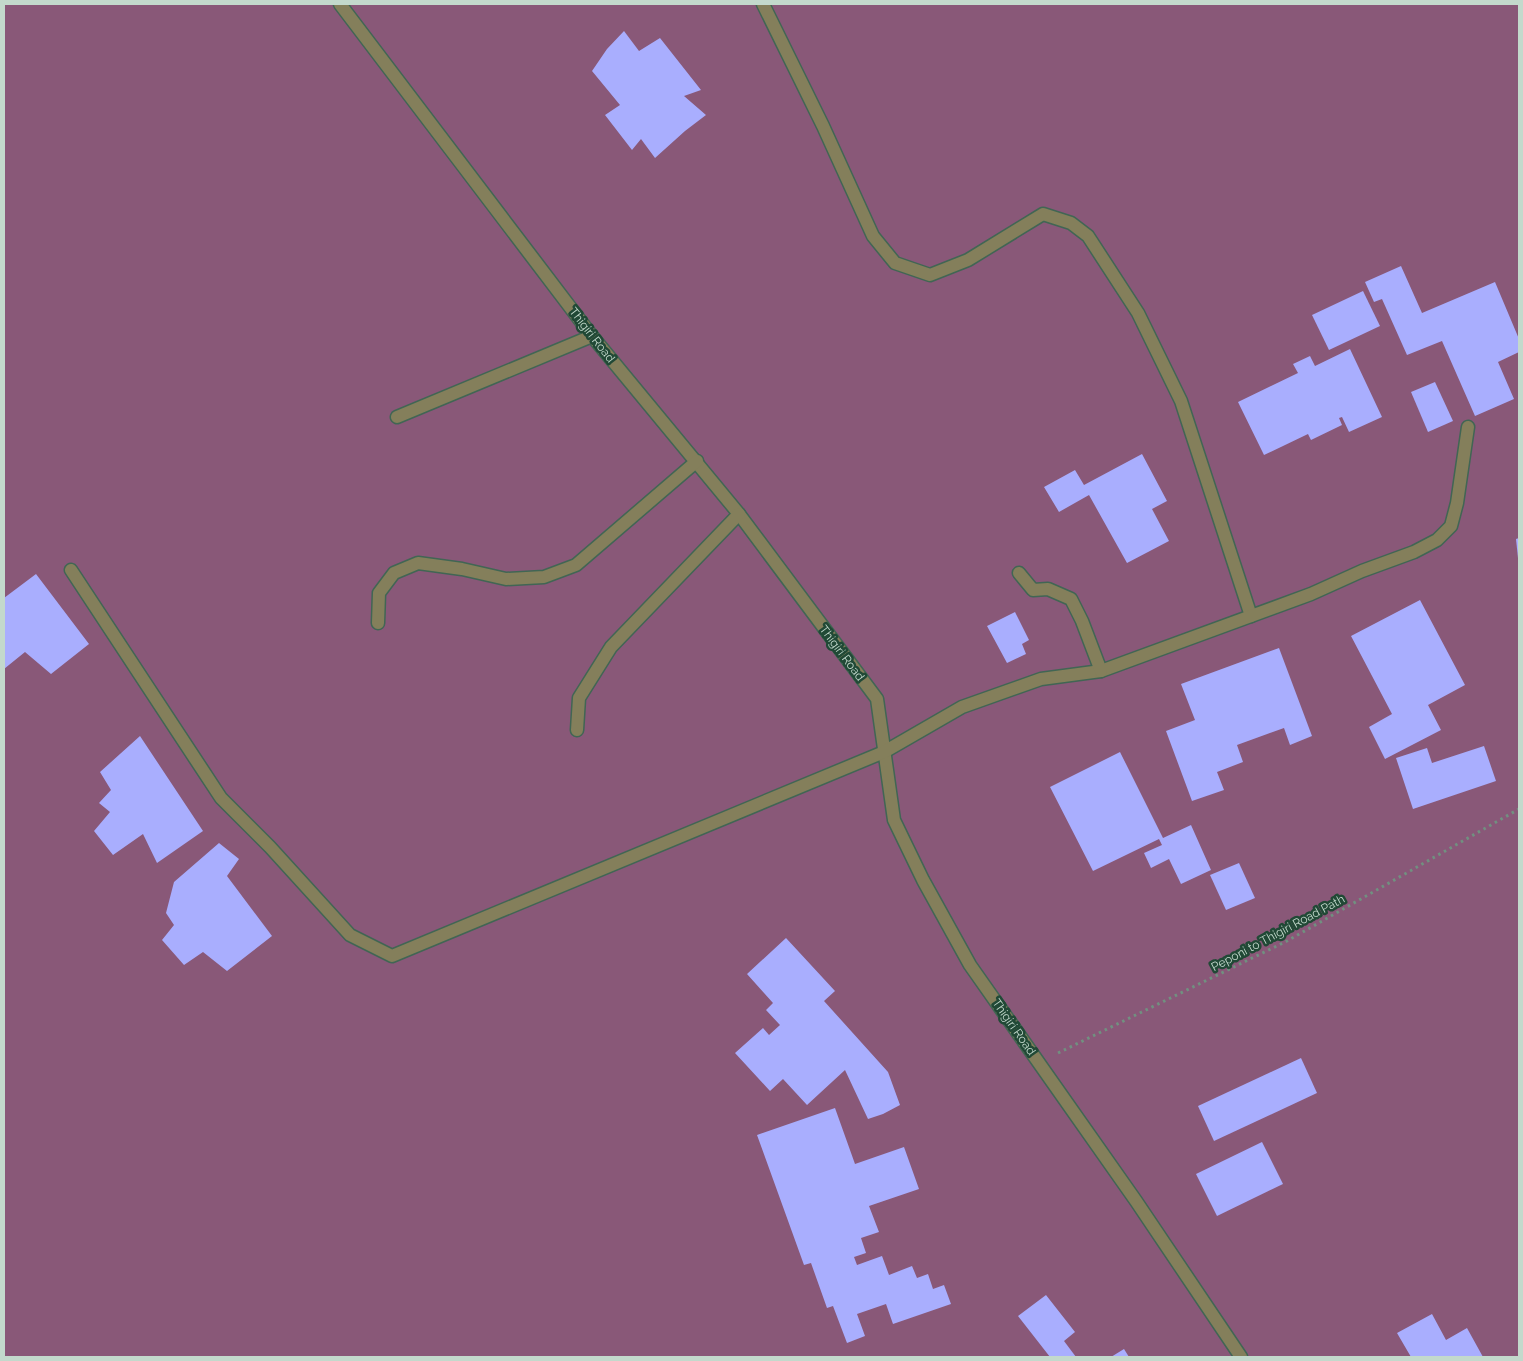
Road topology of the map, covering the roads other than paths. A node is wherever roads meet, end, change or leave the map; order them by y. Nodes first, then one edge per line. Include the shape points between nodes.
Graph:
1 (340, 4) edge
2 (763, 4) edge
3 (592, 336) junction
4 (397, 417) dead end
5 (1468, 427) dead end
6 (696, 461) junction
7 (739, 514) junction
8 (71, 570) dead end
9 (1019, 573) dead end
10 (1251, 616) junction
11 (378, 623) dead end
12 (1101, 671) junction
13 (577, 730) dead end
14 (884, 752) junction
15 (1242, 1357) edge

1 - 3 street, Thigiri Road
2 - 10 street via 873,236 895,263 930,275 968,260 1043,214 1071,223 1088,236 1138,313 1181,401
3 - 4 street
3 - 6 street, Thigiri Road
5 - 10 street via 1451,526 1437,540
6 - 7 street, Thigiri Road
6 - 11 street via 576,565 544,577 506,579 418,563 394,573 379,593
7 - 13 street via 611,647 579,698
7 - 14 street, Thigiri Road via 877,699
8 - 14 street via 221,798 350,935 392,956
9 - 12 street via 1033,590 1048,589 1071,599
10 - 12 street
12 - 14 street via 1042,679 962,707
14 - 15 street, Thigiri Road via 894,820 970,965

